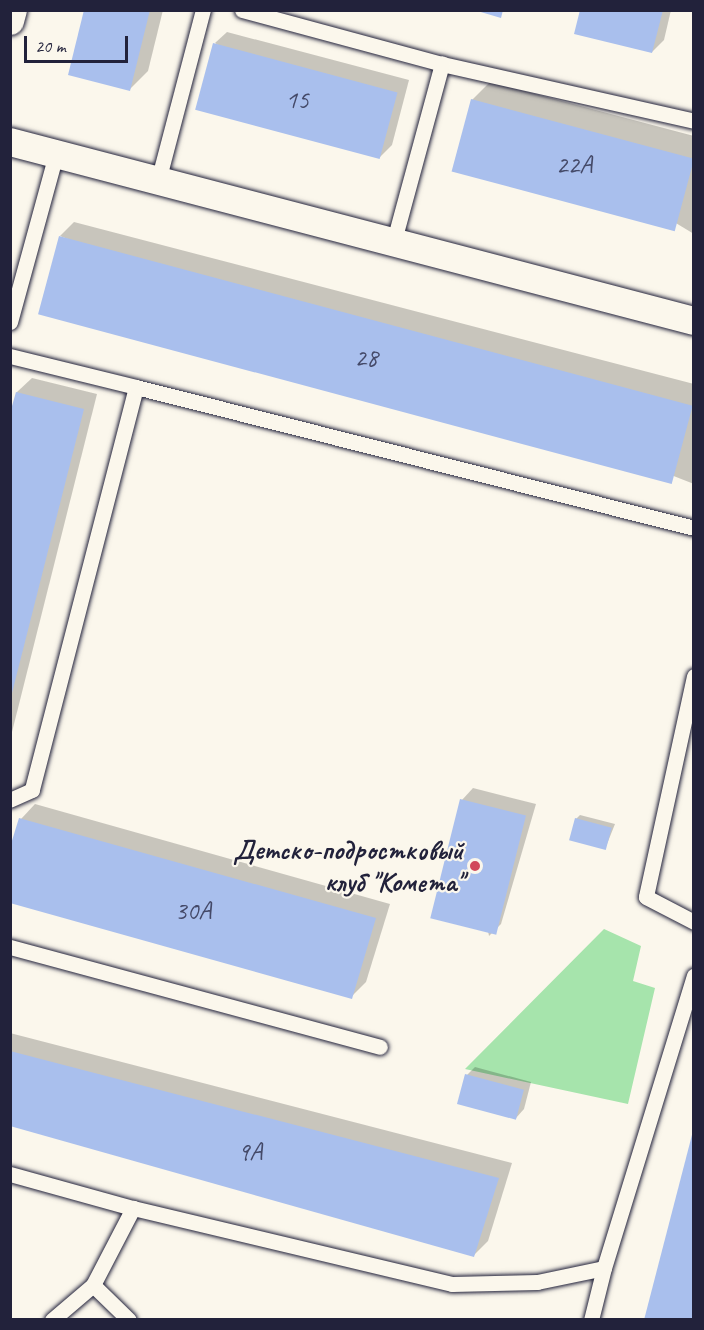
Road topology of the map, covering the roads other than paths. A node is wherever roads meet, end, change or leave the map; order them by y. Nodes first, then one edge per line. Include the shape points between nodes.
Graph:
1 (13, 10) edge
2 (203, 10) edge
3 (242, 10) edge
4 (10, 21) edge
5 (442, 64) junction
6 (693, 121) edge
7 (10, 142) edge
8 (56, 154) junction
9 (158, 181) junction
10 (393, 244) junction
11 (693, 321) edge
12 (10, 322) edge
13 (10, 356) edge
14 (136, 387) junction
15 (693, 528) edge
16 (693, 676) edge
17 (10, 800) edge
18 (693, 922) edge
19 (10, 947) edge
20 (693, 976) edge
21 (380, 1047) dead end
22 (10, 1174) edge
23 (133, 1208) junction
24 (604, 1268) junction
25 (93, 1286) junction
26 (52, 1320) edge
27 (129, 1320) edge
28 (591, 1320) edge

1 - 4 street
2 - 9 lane
3 - 5 lane
5 - 6 lane
5 - 10 lane
7 - 8 street
8 - 9 street
8 - 12 lane
9 - 10 street
10 - 11 street
13 - 14 lane
14 - 15 lane
14 - 17 lane via 32,790
16 - 18 lane via 646,897
19 - 21 lane
20 - 24 lane
22 - 23 lane
23 - 24 lane via 452,1284 537,1282
23 - 25 lane
24 - 28 lane
25 - 26 lane
25 - 27 lane

